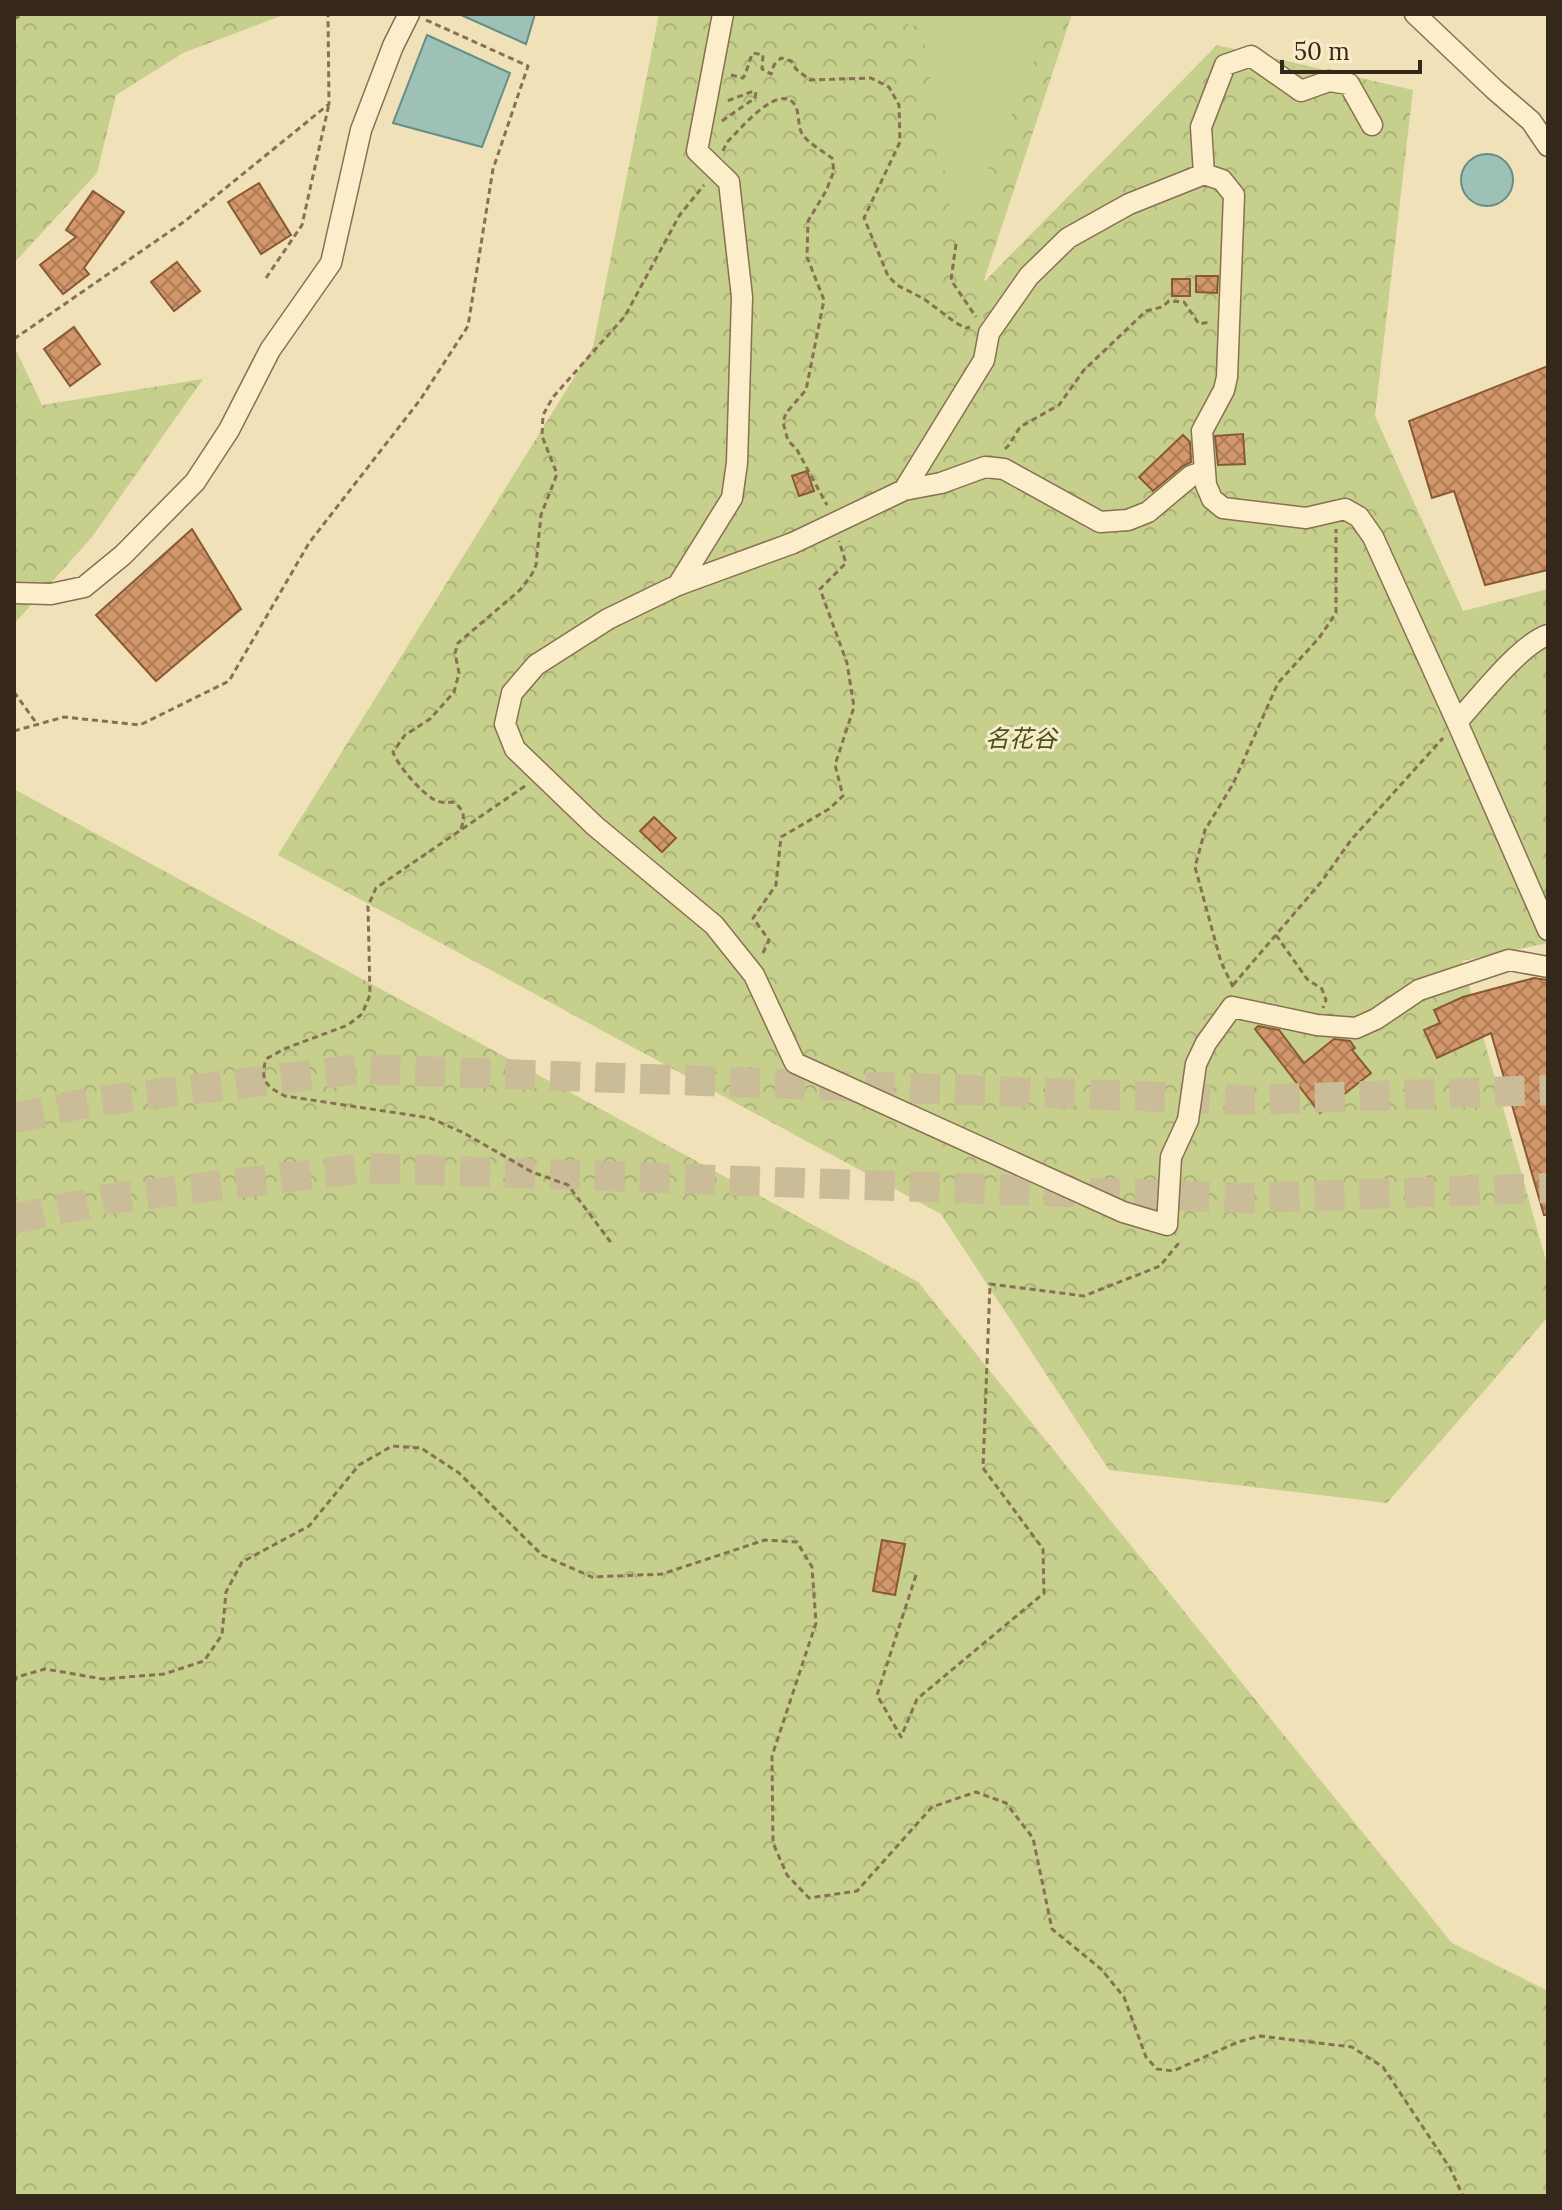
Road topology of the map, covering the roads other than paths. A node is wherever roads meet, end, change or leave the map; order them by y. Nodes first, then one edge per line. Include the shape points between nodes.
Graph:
1 (723, 14) edge
2 (1415, 14) edge
3 (418, 17) edge
4 (1372, 125) dead end
5 (1548, 146) edge
6 (1204, 174) junction
7 (1205, 471) junction
8 (904, 490) junction
9 (678, 585) junction
10 (14, 593) edge
11 (1548, 635) edge
12 (1457, 722) junction
13 (1548, 930) edge
14 (1548, 967) edge

1 - 9 street via 697,151 729,182 742,297 737,463 732,498
2 - 5 street via 1531,121
3 - 10 street via 393,46 361,130 331,263 270,350 195,482 84,587 51,594
4 - 6 street via 1349,84 1329,81 1301,91 1251,56 1225,65 1201,127
6 - 7 street via 1222,180 1234,195 1227,377 1202,431
6 - 8 street via 1129,204 1068,238 1029,276 989,333 984,360
7 - 8 street via 1191,476 1148,512 1100,522 1004,469 985,467
7 - 12 street via 1212,499 1223,508 1306,518 1345,509 1359,517 1373,537
8 - 9 street via 793,543
9 - 14 street via 608,619 536,665 512,693 505,724 515,749 595,826 714,925 754,975 795,1063 1123,1212 1167,1225 1171,1157 1188,1120 1196,1064 1232,1007 1356,1028 1419,990 1509,960
11 - 12 street via 1524,648
12 - 13 street

